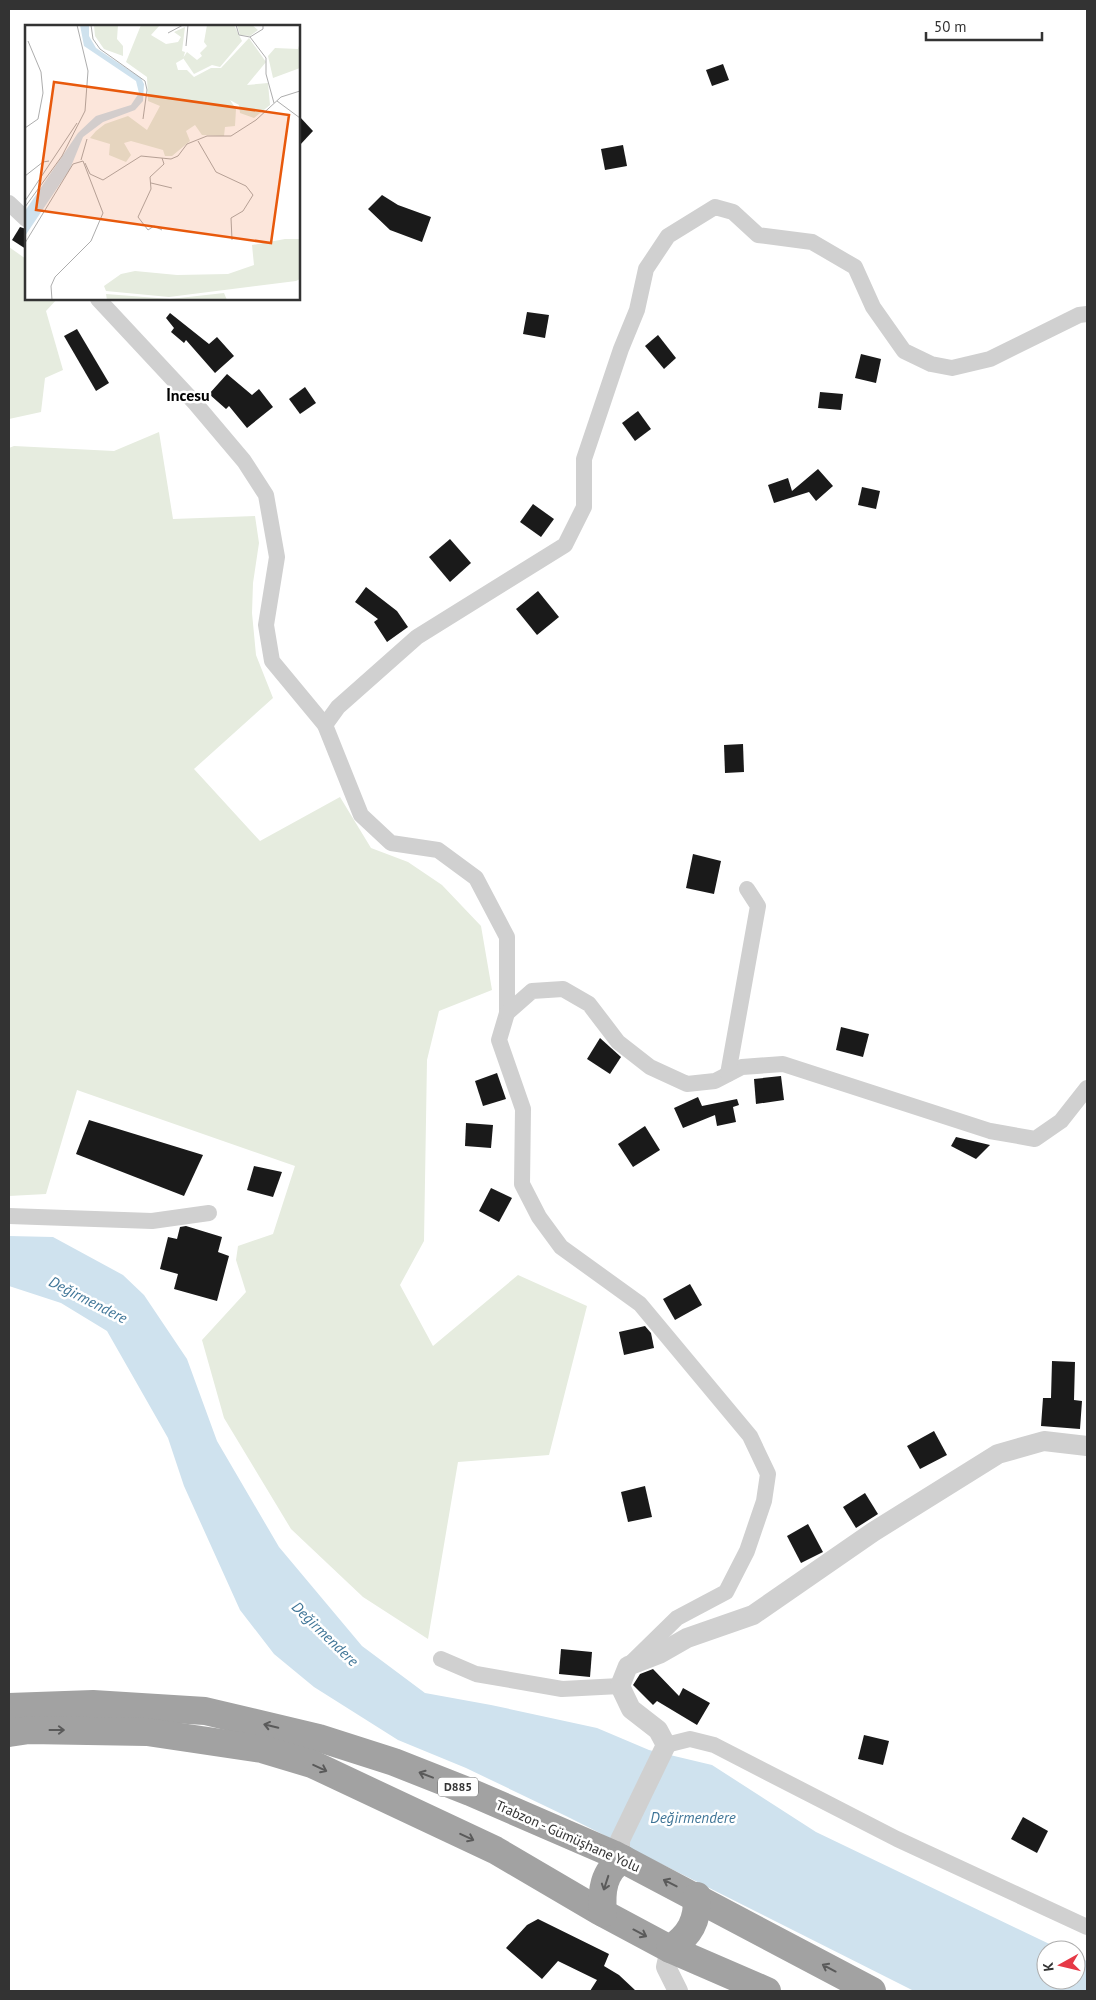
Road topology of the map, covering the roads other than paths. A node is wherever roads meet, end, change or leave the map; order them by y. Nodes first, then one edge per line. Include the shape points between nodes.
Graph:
1 (9, 203) edge
2 (25, 218) edge
3 (99, 300) edge
4 (1087, 314) edge
5 (325, 725) junction
6 (747, 889) dead end
7 (507, 1013) junction
8 (728, 1074) junction
9 (1087, 1088) edge
10 (208, 1213) dead end
11 (9, 1216) edge
12 (1087, 1446) edge
13 (442, 1659) dead end
14 (628, 1666) junction
15 (620, 1686) junction
16 (9, 1707) edge
17 (9, 1733) edge
18 (666, 1745) junction
19 (622, 1849) junction
20 (697, 1896) junction
21 (604, 1913) junction
22 (1087, 1927) edge
23 (670, 1949) junction
24 (678, 1991) edge
25 (767, 1991) edge
26 (872, 1991) edge

1 - 2 street
3 - 5 street via 195,403 244,461 266,495 277,557 266,625 272,661
4 - 5 street via 1079,314 990,359 952,368 931,364 904,351 873,307 855,267 812,242 758,235 733,212 715,207 668,236 646,270 637,310 584,459 584,507 565,545 417,637 338,707
5 - 7 street via 361,815 391,843 438,850 476,878 507,937
6 - 8 street via 758,906
7 - 8 street via 532,991 563,989 589,1004 618,1042 650,1067 687,1084 715,1080
7 - 14 street via 499,1040 523,1109 522,1184 539,1217 561,1247 640,1304 750,1436 768,1474 764,1501 747,1550 726,1592 677,1618
8 - 9 street via 742,1067 783,1064 990,1131 1035,1139 1061,1121
10 - 11 street via 152,1221
12 - 14 street via 1044,1442 998,1454 873,1532 753,1615 687,1638
13 - 15 street via 476,1674 562,1689
14 - 15 street
15 - 18 street via 631,1709 658,1730
19 -> 16 highway, Trabzon - Gümüşhane Yolu / D885 via 411,1769 291,1731 205,1711 93,1704
17 -> 21 highway via 29,1730 147,1732 262,1749 312,1764 495,1850
18 - 19 street
18 - 22 street via 690,1739 714,1745 897,1839
20 -> 19 highway, Trabzon - Gümüşhane Yolu / D885
19 -> 21 highway via 603,1889
20 - 23 highway via 694,1924 688,1934
26 -> 20 highway, Trabzon - Gümüşhane Yolu / D885
21 -> 23 highway
23 - 24 street via 666,1967
23 - 25 highway

